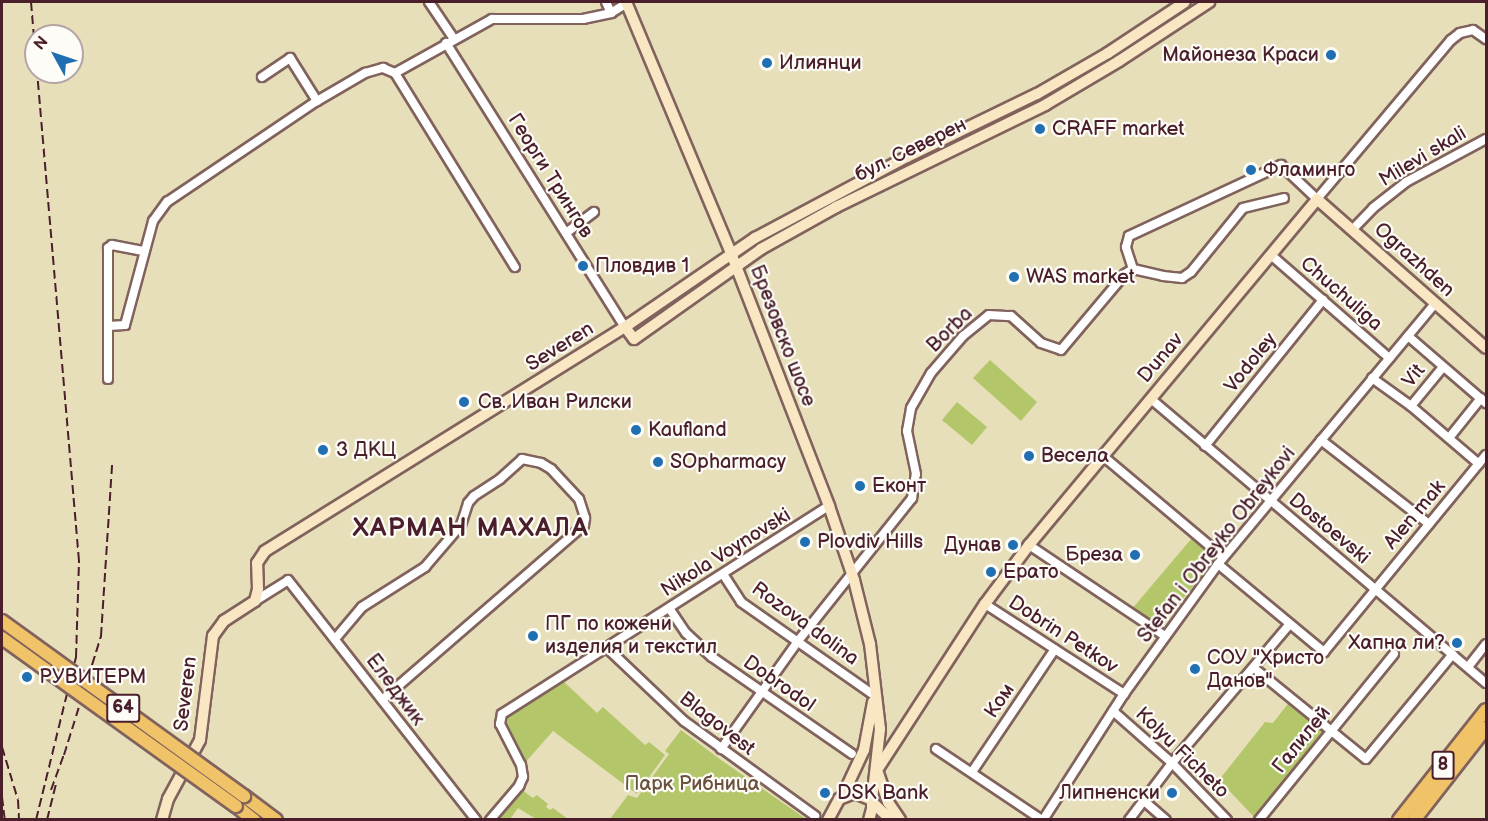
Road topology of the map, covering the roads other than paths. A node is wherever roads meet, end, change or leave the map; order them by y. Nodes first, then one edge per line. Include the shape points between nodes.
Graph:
1 (429, 2) edge
2 (606, 2) edge
3 (626, 2) edge
4 (1185, 2) edge
5 (1209, 2) edge
6 (611, 13) junction
7 (1486, 39) edge
8 (450, 41) junction
9 (395, 73) junction
10 (262, 77) dead end
11 (317, 101) junction
12 (1486, 139) edge
13 (1284, 198) dead end
14 (1317, 199) junction
15 (594, 212) dead end
16 (1352, 230) junction
17 (566, 233) junction
18 (144, 251) junction
19 (731, 253) junction
20 (1271, 255) junction
21 (515, 267) dead end
22 (736, 267) junction
23 (1133, 269) junction
24 (1323, 300) junction
25 (1435, 304) junction
26 (108, 326) junction
27 (625, 327) junction
28 (1408, 336) junction
29 (1486, 348) edge
30 (1389, 358) junction
31 (1443, 367) junction
32 (1372, 378) junction
33 (108, 379) dead end
34 (1151, 399) junction
35 (1484, 401) edge
36 (1411, 406) junction
37 (1449, 438) junction
38 (1321, 440) junction
39 (1206, 446) junction
40 (1486, 455) edge
41 (1103, 456) junction
42 (1479, 464) junction
43 (1270, 501) junction
44 (829, 506) junction
45 (1429, 524) junction
46 (1029, 545) junction
47 (1221, 560) junction
48 (851, 573) junction
49 (723, 574) junction
50 (288, 580) joint
51 (1375, 590) junction
52 (255, 601) junction
53 (985, 604) junction
54 (669, 608) junction
55 (2, 621) edge
56 (1290, 624) junction
57 (1165, 636) junction
58 (2, 638) edge
59 (335, 639) junction
60 (798, 642) junction
61 (1486, 644) edge
62 (606, 647) junction
63 (1055, 649) junction
64 (1394, 654) dead end
65 (1453, 654) junction
66 (1468, 667) junction
67 (1254, 668) junction
68 (1486, 683) edge
69 (762, 693) junction
70 (875, 694) junction
71 (1124, 694) junction
72 (382, 700) junction
73 (1486, 710) edge
74 (1113, 711) junction
75 (1486, 728) edge
76 (880, 729) junction
77 (1331, 730) junction
78 (901, 732) junction
79 (721, 749) junction
80 (936, 749) dead end
81 (852, 754) dead end
82 (1172, 763) junction
83 (877, 770) junction
84 (972, 772) junction
85 (843, 795) junction
86 (1143, 800) junction
87 (240, 801) junction
88 (872, 802) junction
89 (836, 814) edge
90 (815, 816) dead end
91 (162, 819) edge
92 (254, 819) edge
93 (276, 819) edge
94 (476, 819) edge
95 (490, 819) edge
96 (828, 819) edge
97 (869, 819) edge
98 (891, 819) edge
99 (900, 819) edge
100 (1042, 819) edge
101 (1129, 819) edge
102 (1166, 819) edge
103 (1227, 819) edge
104 (1259, 819) edge
105 (1399, 819) edge
106 (1414, 819) edge

1 - 8 street, Георги Трингов
2 - 6 street
3 - 6 street
3 - 19 main road, Брезовско шосе
4 - 19 main road, бул. Северен via 1037,94 825,199
5 - 22 main road, бул. Северен via 1045,105 836,207
6 - 8 street via 583,20 492,19
7 - 14 street, Dunav via 1473,30 1451,40
8 - 9 street
8 - 17 street, Георги Трингов
9 - 11 street via 382,68 365,73
9 - 21 street
10 - 11 street via 290,58
11 - 18 street via 167,202 153,221
12 - 16 street, Milevi skali via 1406,182 1372,208
13 - 23 street via 1243,208 1182,278
14 - 16 main road, Ograzhden
14 - 20 main road, Dunav
14 - 23 street via 1281,165 1129,236 1126,247
15 - 17 street
16 - 25 main road, Ograzhden
17 - 27 street, Георги Трингов
18 - 26 street via 125,325
18 - 26 street via 112,245 108,248
19 - 22 main road, Брезовско шосе
19 - 27 main road, Severen
20 - 24 street, Chuchuliga
20 - 34 main road, Dunav
22 - 27 main road, бул. Северен via 634,339
22 - 44 main road, Брезовско шосе
23 - 48 street, Borba via 1061,350 1041,343 1011,316 989,315 963,336 931,373 911,408 907,431 916,474 914,494
24 - 30 street, Chuchuliga
24 - 39 street, Vodoley
25 - 28 street, Stefan i Obreyko Obreykovi
25 - 29 main road, Ograzhden
26 - 33 street
27 - 52 main road, Severen via 265,551 257,563
28 - 30 street, Stefan i Obreyko Obreykovi
28 - 31 street
30 - 32 street, Stefan i Obreyko Obreykovi
31 - 35 street
31 - 36 street, Vit
32 - 36 street
32 - 38 street, Stefan i Obreyko Obreykovi
34 - 39 street, Dostoevski
34 - 41 main road, Dunav
35 - 37 street
36 - 37 street
37 - 42 street
38 - 43 street, Stefan i Obreyko Obreykovi
38 - 45 street
39 - 43 street, Dostoevski
40 - 42 street, Alen mak
41 - 46 main road, Dunav
41 - 47 street
42 - 45 street, Alen mak
43 - 47 street, Stefan i Obreyko Obreykovi
43 - 51 street, Dostoevski
44 - 48 main road, Брезовско шосе
44 - 49 street, Nikola Voynovski
45 - 51 street, Alen mak
46 - 53 main road, Dunav
46 - 57 street
47 - 56 street
47 - 57 street, Stefan i Obreyko Obreykovi
48 - 60 street
48 - 70 main road, Брезовско шосе via 866,623
49 - 54 street, Nikola Voynovski
49 - 60 street, Rozova dolina via 741,602
50 - 52 street, Severen
50 - 59 street, Еледжик
51 - 56 street, Alen mak via 1324,652
51 - 65 street, Dostoevski
52 - 91 main road, Severen via 224,621 213,636 200,740
53 - 63 street, Dobrin Petkov
53 - 78 main road, Dunav
54 - 62 street, Nikola Voynovski
54 - 69 street, Dobrodol via 694,641
55 - 87 main road, 64, bridge
56 - 67 street
57 - 71 street, Stefan i Obreyko Obreykovi
58 - 87 main road, 64, bridge
59 - 72 street, Еледжик
59 - 72 street via 362,607 425,567 461,525 474,496 522,459 541,463 579,498 584,525
60 - 69 street
60 - 70 street, Rozova dolina
61 - 66 street
62 - 79 street, Blagovest via 684,721
62 - 95 street, Nikola Voynovski via 502,714 500,724 524,777
63 - 71 street, Dobrin Petkov
63 - 84 street, Ком
64 - 77 street, Галилей
65 - 66 street, Dostoevski
65 - 77 street via 1369,758 1362,758
66 - 68 street, Dostoevski
67 - 77 street
67 - 82 street
69 - 79 street
69 - 81 street, Dobrodol
70 - 76 main road, Брезовско шосе
70 - 85 main road, Брезовско шосе via 864,750
71 - 74 street, Stefan i Obreyko Obreykovi
72 - 94 street, Еледжик
73 - 105 main road, 8
74 - 82 street, Kolyu Ficheto
74 - 100 street, Stefan i Obreyko Obreykovi
75 - 106 main road, 8
76 - 78 main road
76 - 83 main road, Брезовско шосе
77 - 104 street, Галилей
78 - 83 main road, Dunav
79 - 90 street, Blagovest
80 - 84 street
82 - 86 street
82 - 103 street, Kolyu Ficheto
83 - 88 main road, Брезовско шосе
83 - 99 main road via 888,802
84 - 100 street
85 - 88 main road via 855,793
85 - 89 main road, Брезовско шосе
86 - 101 street
86 - 102 street
87 - 92 main road, 64
87 - 93 main road, 64
88 - 97 main road, Брезовско шосе
88 - 98 main road
89 - 96 main road, Брезовско шосе

